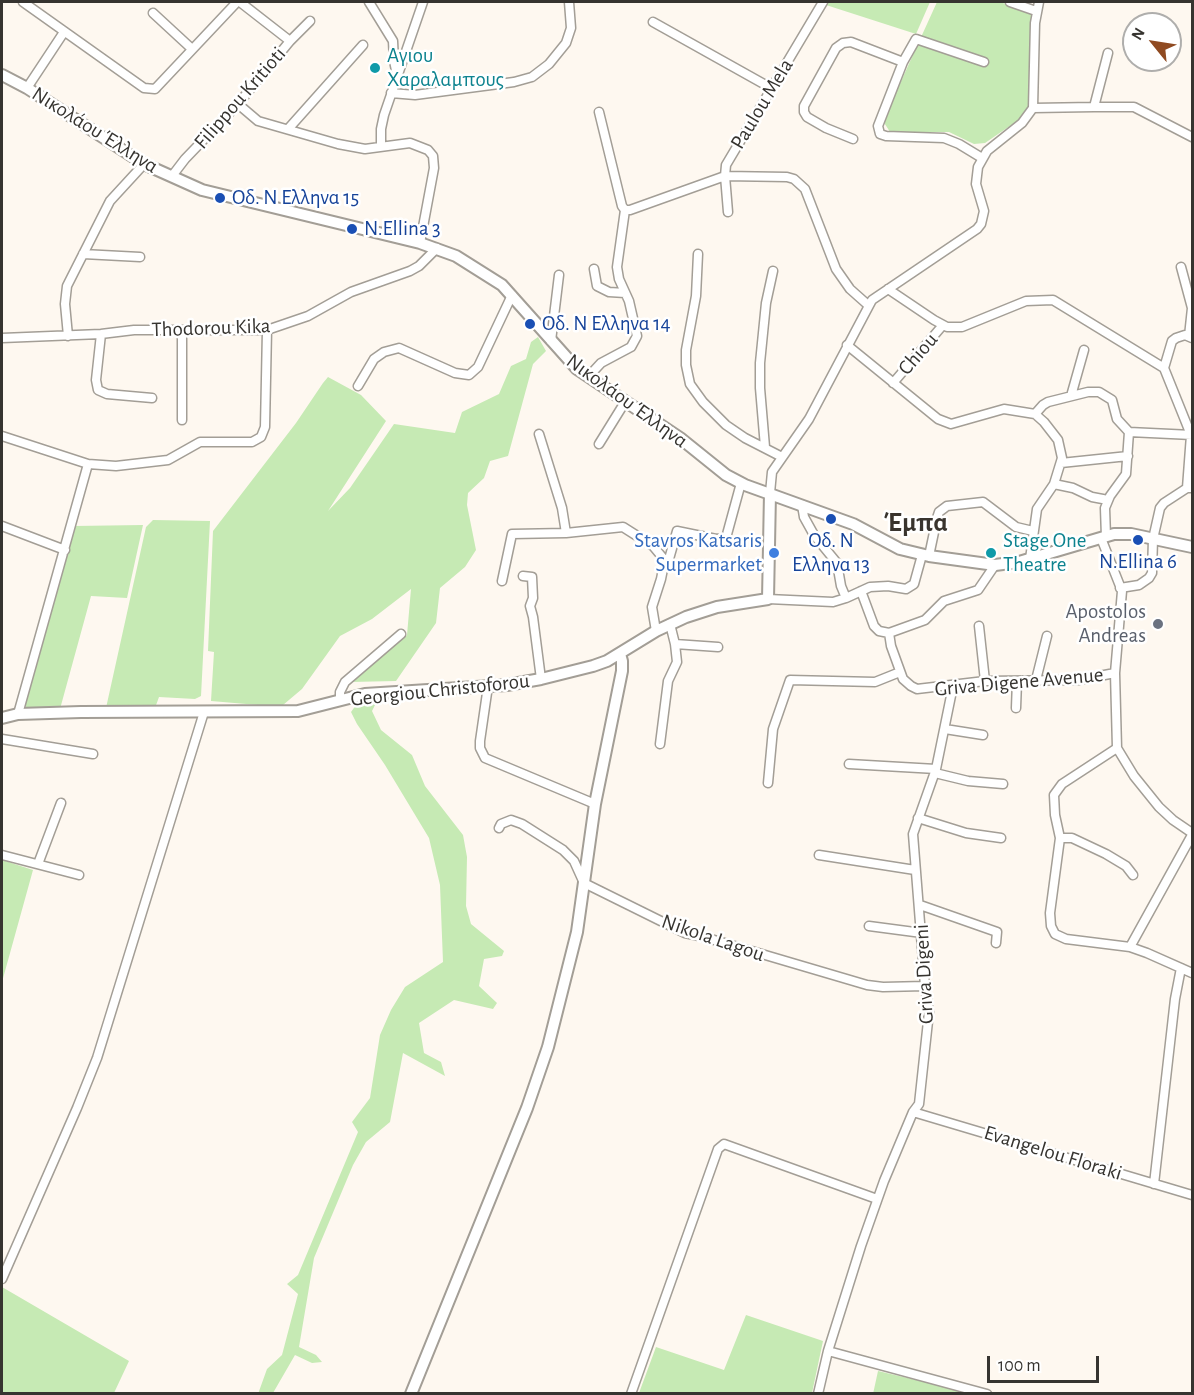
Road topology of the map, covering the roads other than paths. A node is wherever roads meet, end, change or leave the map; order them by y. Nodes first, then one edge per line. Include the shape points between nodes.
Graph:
1 (23, 2) edge
2 (238, 2) edge
3 (369, 2) edge
4 (423, 2) edge
5 (569, 2) edge
6 (823, 2) edge
7 (1010, 2) edge
8 (1038, 6) edge
9 (153, 13) dead end
10 (310, 21) dead end
11 (653, 22) dead end
12 (64, 32) junction
13 (290, 41) junction
14 (393, 41) junction
15 (363, 45) dead end
16 (408, 45) junction
17 (192, 49) junction
18 (1107, 53) dead end
19 (903, 62) junction
20 (984, 62) dead end
21 (2, 75) edge
22 (397, 75) junction
23 (27, 88) junction
24 (771, 88) junction
25 (391, 93) junction
26 (237, 104) junction
27 (1094, 107) junction
28 (1033, 108) junction
29 (599, 112) dead end
30 (290, 129) junction
31 (1192, 137) edge
32 (853, 139) dead end
33 (381, 146) junction
34 (982, 158) junction
35 (144, 164) junction
36 (172, 176) junction
37 (725, 176) junction
38 (625, 210) junction
39 (728, 212) dead end
40 (420, 243) junction
41 (437, 248) junction
42 (84, 254) junction
43 (698, 254) dead end
44 (140, 257) dead end
45 (1181, 267) dead end
46 (594, 269) dead end
47 (772, 271) dead end
48 (559, 275) dead end
49 (888, 289) junction
50 (625, 293) junction
51 (512, 295) junction
52 (868, 305) junction
53 (943, 326) junction
54 (182, 330) junction
55 (267, 330) junction
56 (101, 334) junction
57 (68, 336) junction
58 (1191, 337) edge
59 (2, 338) edge
60 (551, 341) junction
61 (847, 345) junction
62 (1084, 350) dead end
63 (1164, 368) junction
64 (588, 377) junction
65 (893, 383) junction
66 (358, 386) dead end
67 (1071, 396) junction
68 (152, 398) dead end
69 (625, 402) junction
70 (1035, 414) junction
71 (182, 420) dead end
72 (1129, 432) junction
73 (539, 434) dead end
74 (1192, 435) edge
75 (2, 436) edge
76 (599, 444) dead end
77 (765, 447) junction
78 (1128, 456) junction
79 (782, 457) junction
80 (1061, 463) junction
81 (88, 464) junction
82 (741, 483) junction
83 (1054, 484) junction
84 (1190, 488) edge
85 (770, 493) junction
86 (1108, 500) junction
87 (802, 505) junction
88 (2, 526) edge
89 (1034, 531) junction
90 (566, 533) junction
91 (1103, 538) junction
92 (1153, 539) junction
93 (1192, 546) edge
94 (65, 550) junction
95 (926, 556) junction
96 (1030, 559) junction
97 (663, 561) junction
98 (995, 565) junction
99 (523, 576) dead end
100 (502, 581) dead end
101 (1120, 588) junction
102 (861, 591) junction
103 (846, 598) junction
104 (768, 599) junction
105 (670, 624) junction
106 (979, 626) dead end
107 (656, 631) junction
108 (889, 633) junction
109 (401, 634) dead end
110 (1047, 636) dead end
111 (675, 644) junction
112 (718, 647) dead end
113 (620, 654) junction
114 (900, 672) junction
115 (1115, 673) junction
116 (541, 679) junction
117 (1036, 680) junction
118 (985, 681) junction
119 (1017, 681) junction
120 (488, 686) junction
121 (953, 686) junction
122 (340, 700) junction
123 (1016, 708) dead end
124 (204, 712) junction
125 (18, 714) junction
126 (2, 721) edge
127 (945, 729) junction
128 (983, 735) dead end
129 (2, 739) edge
130 (660, 744) dead end
131 (1117, 748) junction
132 (93, 754) dead end
133 (849, 764) dead end
134 (936, 771) junction
135 (768, 783) dead end
136 (1003, 784) dead end
137 (61, 803) dead end
138 (595, 804) junction
139 (918, 818) junction
140 (499, 828) dead end
141 (1192, 834) edge
142 (1001, 838) dead end
143 (1060, 838) junction
144 (2, 855) edge
145 (819, 855) dead end
146 (38, 864) junction
147 (915, 870) junction
148 (79, 875) dead end
149 (1133, 875) dead end
150 (584, 883) junction
151 (920, 905) junction
152 (868, 926) dead end
153 (922, 933) junction
154 (996, 943) dead end
155 (1130, 947) junction
156 (1189, 970) edge
157 (925, 986) junction
158 (913, 1112) junction
159 (1154, 1184) junction
160 (1192, 1195) edge
161 (878, 1198) junction
162 (2, 1279) edge
163 (828, 1351) junction
164 (411, 1394) edge
165 (631, 1394) edge
166 (818, 1394) edge
167 (987, 1394) edge

1 - 12 street
2 - 13 street
2 - 17 street
3 - 14 street
4 - 16 street
5 - 25 street via 571,28 566,43 532,77 416,95
6 - 24 street, Paulou Mela
7 - 8 street
8 - 28 street
9 - 17 street
10 - 13 street, Filippou Kritioti
11 - 24 street
12 - 17 street via 144,88 155,89
12 - 23 street
13 - 26 street, Filippou Kritioti
14 - 16 street
14 - 22 street
15 - 30 street
16 - 22 street
18 - 27 street
19 - 20 street via 916,39
19 - 32 street via 850,42 836,48 804,112 826,128
19 - 34 street via 879,121 880,134 892,138 944,138
21 - 23 street, Νικολάου Έλληνα
22 - 25 street
23 - 35 street, Νικολάου Έλληνα
24 - 37 street, Paulou Mela via 729,159
25 - 33 street via 381,129
26 - 30 street via 258,121
26 - 36 street, Filippou Kritioti
27 - 28 street
27 - 31 street via 1134,107
28 - 34 street via 1022,123
29 - 38 street
30 - 33 street via 351,147
33 - 40 street via 416,144 433,156
34 - 49 street via 976,177 984,211 981,224
35 - 36 street, Νικολάου Έλληνα
35 - 42 street via 110,201
36 - 40 street, Νικολάου Έλληνα via 202,190
37 - 38 street
37 - 39 street, Paulou Mela
37 - 52 street via 786,177 799,182 836,269
38 - 50 street via 617,267
40 - 41 street, Νικολάου Έλληνα
41 - 51 street, Νικολάου Έλληνα via 498,281
41 - 55 street, Thodorou Kika via 410,271 351,292 308,316
42 - 44 street
42 - 57 street via 66,286
43 - 77 street via 697,288 686,350 690,384 726,425
45 - 58 street via 1192,308
46 - 50 street via 597,286
47 - 77 street via 759,388
48 - 60 street
49 - 52 street
49 - 53 street
50 - 64 street via 637,336 635,342 601,363
51 - 60 street, Νικολάου Έλληνα
51 - 66 street via 478,367 470,375 455,374 399,348 374,359
52 - 61 street
53 - 63 street via 962,327 1026,301 1053,300
53 - 65 street, Chiou
54 - 55 street, Thodorou Kika
54 - 56 street, Thodorou Kika
54 - 71 street
55 - 81 street via 265,427 261,437 252,442 200,442 168,460 116,466
56 - 57 street, Thodorou Kika
56 - 68 street via 98,390
57 - 59 street, Thodorou Kika
58 - 63 street via 1178,336 1172,341
60 - 64 street, Νικολάου Έλληνα
61 - 65 street
61 - 79 street via 809,419
62 - 67 street
63 - 74 street
64 - 69 street, Νικολάου Έλληνα
65 - 70 street via 938,419 951,424 1005,409
67 - 70 street via 1045,403
67 - 72 street via 1094,392 1109,397 1117,419
69 - 76 street
69 - 82 street, Νικολάου Έλληνα
70 - 80 street via 1058,440
72 - 74 street
72 - 78 street
73 - 90 street
74 - 84 street
75 - 81 street
77 - 79 street
78 - 80 street
78 - 86 street via 1126,474
79 - 85 street via 772,472
80 - 83 street
81 - 94 street
82 - 85 street, Νικολάου Έλληνα
82 - 97 street via 726,538 677,531 669,559
83 - 86 street
83 - 89 street via 1037,509
84 - 92 street via 1161,505
85 - 87 street, Νικολάου Έλληνα
85 - 104 street
86 - 91 street
87 - 95 street, Νικολάου Έλληνα via 853,524 900,549
87 - 103 street via 814,535 837,563
88 - 94 street
89 - 95 street via 1016,527 983,502 947,506 939,512
89 - 96 street
90 - 97 street via 623,528 653,546
90 - 100 street via 512,534
91 - 92 street, Νικολάου Έλληνα via 1122,534
91 - 96 street, Νικολάου Έλληνα
91 - 101 street
92 - 93 street, Νικολάου Έλληνα
92 - 101 street via 1149,578 1139,585
94 - 125 street
95 - 98 street, Νικολάου Έλληνα
95 - 102 street, Georgiou Christoforou via 910,588 879,586
96 - 98 street, Νικολάου Έλληνα
97 - 107 street via 652,607
98 - 108 street via 978,590 944,601 925,620
99 - 116 street via 532,577 530,606
101 - 115 street
102 - 103 street, Georgiou Christoforou
102 - 108 street via 874,626
103 - 104 street, Georgiou Christoforou via 833,602
104 - 105 street, Georgiou Christoforou via 717,607
105 - 107 street, Georgiou Christoforou
105 - 111 street
106 - 118 street
107 - 113 street, Georgiou Christoforou
108 - 114 street
109 - 122 street via 345,682
110 - 117 street
111 - 112 street
111 - 130 street via 676,662 667,686
113 - 116 street, Georgiou Christoforou via 593,666
113 - 138 street via 622,671
114 - 121 street, Griva Digene Avenue via 906,683 917,689
114 - 135 street via 875,682 790,680 773,729
115 - 117 street, Griva Digene Avenue via 1078,680
115 - 131 street
116 - 120 street, Georgiou Christoforou
117 - 119 street, Griva Digene Avenue
118 - 119 street, Griva Digene Avenue
118 - 121 street, Griva Digene Avenue
119 - 123 street
120 - 122 street, Georgiou Christoforou via 378,693
120 - 138 street via 480,741 485,758
121 - 127 street, Griva Digeni
122 - 124 street, Georgiou Christoforou via 298,711
124 - 125 street, Georgiou Christoforou
124 - 162 street via 97,1058
125 - 126 street, Georgiou Christoforou
127 - 128 street
127 - 134 street, Griva Digeni
129 - 132 street
131 - 141 street via 1148,795
131 - 143 street via 1057,789 1053,804
133 - 134 street
134 - 136 street via 968,781
134 - 139 street, Griva Digeni
137 - 146 street
138 - 150 street
139 - 142 street via 966,833
139 - 147 street, Griva Digeni via 913,834
140 - 150 street via 511,820 563,850 574,861
141 - 155 street
143 - 149 street via 1072,838 1106,854
143 - 155 street via 1050,913 1052,930 1066,939
144 - 146 street
145 - 147 street
146 - 148 street
147 - 151 street, Griva Digeni
150 - 157 street, Nikola Lagou via 685,933 867,985
150 - 164 street via 577,932 538,1077
151 - 153 street, Griva Digeni
151 - 154 street via 997,932
152 - 153 street
153 - 157 street, Griva Digeni
155 - 156 street
156 - 159 street via 1175,999
157 - 158 street, Griva Digeni via 928,1024 919,1104
158 - 159 street, Evangelou Floraki
158 - 161 street, Griva Digeni
159 - 160 street, Evangelou Floraki
161 - 163 street, Griva Digeni
161 - 165 street via 724,1144 718,1149
163 - 166 street, Griva Digeni
163 - 167 street

